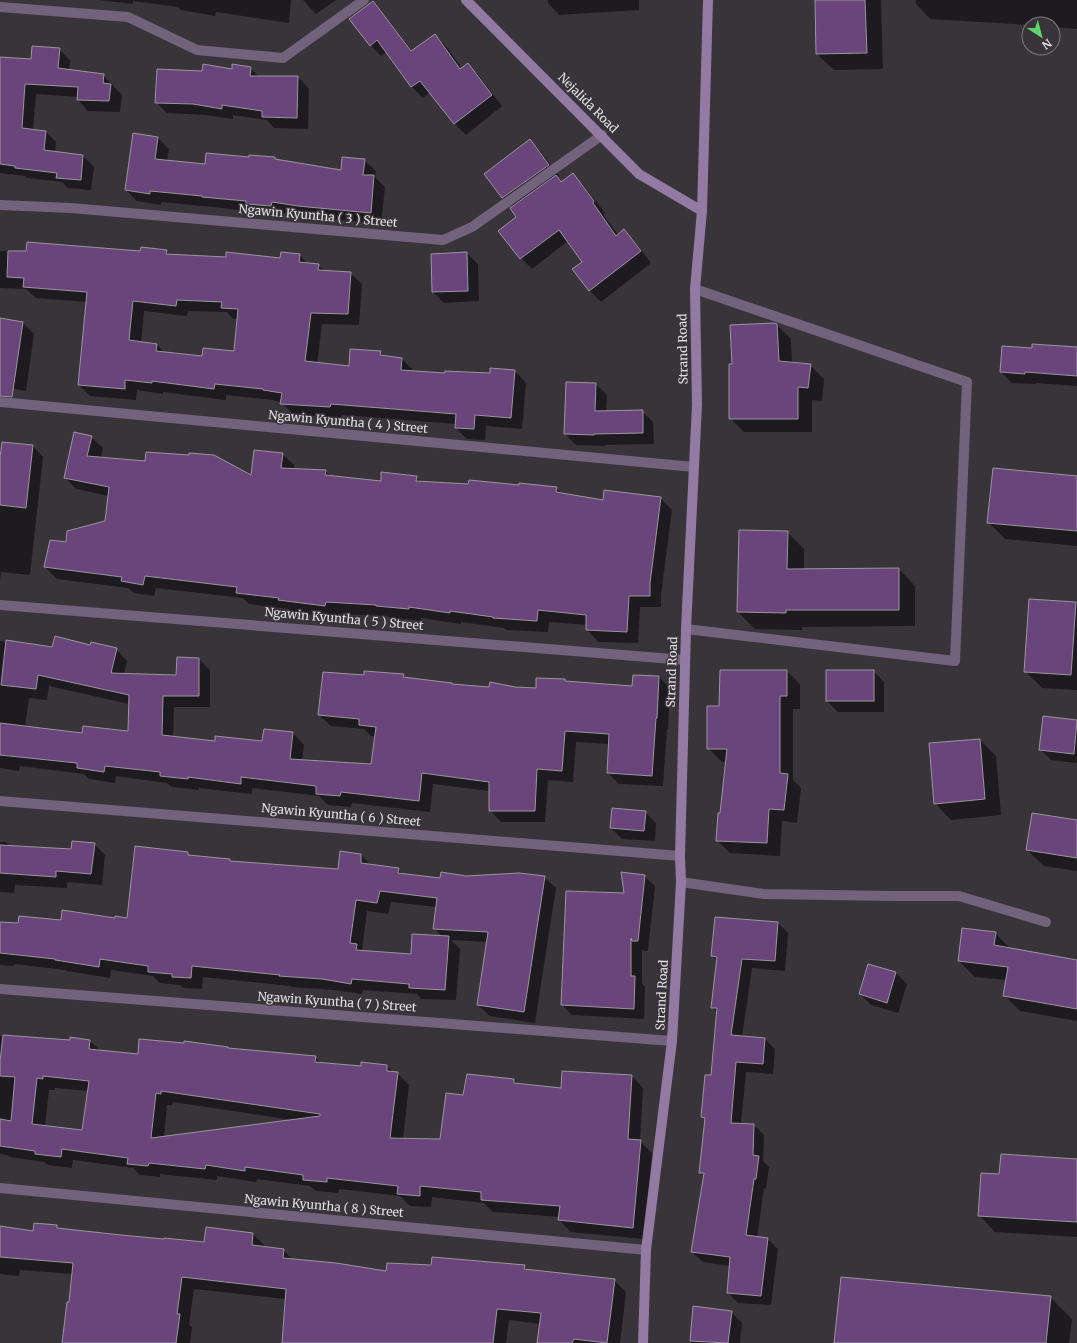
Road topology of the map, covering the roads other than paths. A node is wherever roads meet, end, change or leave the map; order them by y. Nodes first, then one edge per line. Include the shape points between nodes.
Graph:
1 (364, 0) edge
2 (466, 0) edge
3 (708, 0) edge
4 (0, 7) edge
5 (602, 135) junction
6 (0, 205) edge
7 (702, 211) junction
8 (695, 289) junction
9 (0, 402) edge
10 (694, 467) junction
11 (0, 605) edge
12 (686, 628) junction
13 (685, 660) junction
14 (0, 801) edge
15 (680, 856) junction
16 (681, 882) junction
17 (1046, 922) dead end
18 (0, 989) edge
19 (672, 1041) junction
20 (0, 1188) edge
21 (646, 1250) junction
22 (643, 1343) edge

1 - 4 street via 283,58 197,50 128,17
2 - 5 main road, Nejalida Road
3 - 7 main road, Strand Road
5 - 6 street, Ngawin Kyuntha ( 3 ) Street via 472,227 443,240 71,208
5 - 7 main road, Nejalida Road via 639,174
7 - 8 main road, Strand Road
8 - 10 main road, Strand Road via 697,404
8 - 12 street via 967,382 955,661
9 - 10 street, Ngawin Kyuntha ( 4 ) Street
10 - 12 main road, Strand Road
11 - 13 street, Ngawin Kyuntha ( 5 ) Street
12 - 13 main road, Strand Road
13 - 15 main road, Strand Road
14 - 15 street, Ngawin Kyuntha ( 6 ) Street
15 - 16 main road, Strand Road
16 - 17 street via 764,894 959,896
16 - 19 main road, Strand Road
18 - 19 street, Ngawin Kyuntha ( 7 ) Street
19 - 21 main road, Strand Road
20 - 21 street, Ngawin Kyuntha ( 8 ) Street
21 - 22 main road, Strand Road

